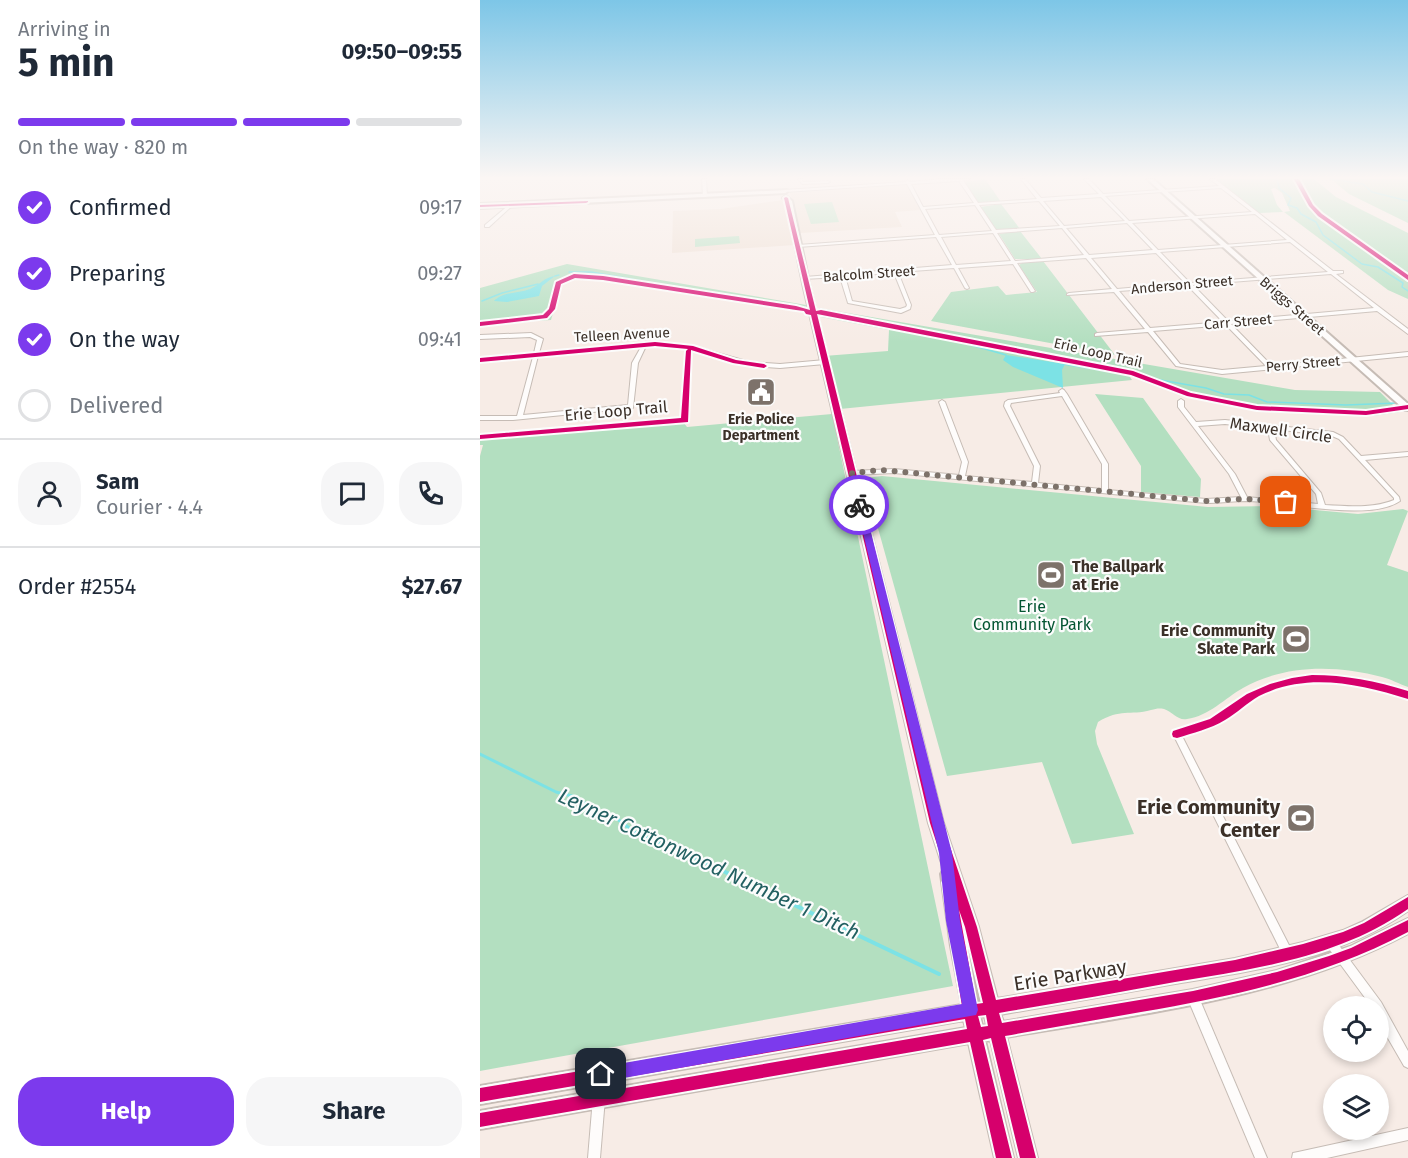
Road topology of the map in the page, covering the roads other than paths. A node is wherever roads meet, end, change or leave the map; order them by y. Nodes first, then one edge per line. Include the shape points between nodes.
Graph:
1 (793, 233) edge
2 (935, 233) edge
3 (979, 233) edge
4 (995, 233) edge
5 (1067, 233) edge
6 (1138, 233) edge
7 (1209, 233) edge
8 (1281, 233) edge
9 (937, 236) junction
10 (1297, 239) dead end
11 (1290, 240) junction
12 (797, 243) junction
13 (1224, 246) junction
14 (1156, 251) junction
15 (1087, 257) junction
16 (1014, 262) junction
17 (955, 267) junction
18 (896, 272) junction
19 (1341, 272) dead end
20 (1331, 273) junction
21 (842, 275) junction
22 (805, 278) junction
23 (1260, 279) junction
24 (1189, 285) junction
25 (966, 288) dead end
26 (1033, 291) dead end
27 (1115, 291) junction
28 (1069, 294) dead end
29 (1378, 309) junction
30 (1302, 316) junction
31 (1226, 323) junction
32 (1148, 330) junction
33 (1408, 332) edge
34 (1097, 334) dead end
35 (480, 337) edge
36 (645, 345) junction
37 (536, 354) junction
38 (1408, 354) edge
39 (1352, 359) junction
40 (480, 360) edge
41 (825, 362) junction
42 (1270, 367) junction
43 (1181, 401) dead end
44 (942, 402) dead end
45 (1406, 407) edge
46 (520, 417) junction
47 (480, 418) edge
48 (1194, 424) junction
49 (1271, 429) junction
50 (1408, 454) edge
51 (1360, 458) junction
52 (852, 473) junction
53 (962, 477) junction
54 (1035, 484) junction
55 (1105, 491) junction
56 (1245, 499) junction
57 (1322, 505) junction
58 (1408, 695) edge
59 (945, 853) junction
60 (1408, 902) edge
61 (1408, 926) edge
62 (1331, 943) junction
63 (1288, 954) junction
64 (1342, 959) junction
65 (1369, 996) edge
66 (1193, 997) junction
67 (991, 1006) junction
68 (970, 1010) junction
69 (1389, 1028) edge
70 (996, 1030) junction
71 (975, 1034) junction
72 (1408, 1062) edge
73 (601, 1074) junction
74 (480, 1095) edge
75 (598, 1101) junction
76 (480, 1120) edge
77 (1408, 1134) edge
78 (594, 1158) edge
79 (1004, 1158) edge
80 (1028, 1158) edge
81 (1261, 1158) edge
82 (1298, 1158) edge

1 - 12 main road
2 - 9 street
3 - 9 street
4 - 16 street
5 - 15 street
6 - 14 street
7 - 13 main road, Briggs Street
8 - 11 street
9 - 12 street
9 - 17 street
10 - 11 street, Balcolm Street
11 - 13 street, Balcolm Street
11 - 20 street
12 - 22 main road
13 - 14 street, Balcolm Street
13 - 23 main road, Briggs Street
14 - 15 street, Balcolm Street
14 - 24 street
15 - 16 street, Balcolm Street
15 - 27 street
16 - 17 street, Balcolm Street
16 - 26 street
17 - 18 street, Balcolm Street
17 - 25 street
18 - 21 street, Balcolm Street
18 - 21 street via 909,305 901,311 850,302
19 - 20 street, Anderson Street
20 - 23 street, Anderson Street
20 - 29 street
21 - 22 street, Balcolm Street
22 - 41 main road
23 - 24 street, Anderson Street
23 - 30 main road, Briggs Street
24 - 27 street, Anderson Street
24 - 31 street
27 - 28 street, Anderson Street
27 - 32 street
29 - 30 street, Carr Street
29 - 33 street
30 - 31 street, Carr Street
30 - 39 main road, Briggs Street
31 - 32 street, Carr Street
31 - 42 street
32 - 34 street, Carr Street
32 - 42 street, Perry Street via 1176,363 1219,372
35 - 37 street via 534,335 540,339
36 - 37 street, Telleen Avenue
36 - 41 street, Telleen Avenue via 693,348 750,364
36 - 46 street via 635,363 631,407
37 - 40 street, Telleen Avenue
37 - 46 street
38 - 39 street, Perry Street
39 - 42 street, Perry Street
39 - 45 main road, Briggs Street
41 - 52 main road
43 - 48 street, Maxwell Circle
44 - 53 street via 965,462
46 - 47 street
48 - 49 street, Maxwell Circle via 1225,422
48 - 56 street, Maxwell Circle via 1232,474
49 - 51 street, Maxwell Circle via 1333,435
49 - 57 street via 1273,440 1319,494
50 - 51 street
51 - 57 street, Maxwell Circle via 1397,501 1361,508
52 - 53 street via 894,471
52 - 59 main road
53 - 54 street
54 - 55 street
54 - 55 street via 1037,466 1008,402 1063,392 1105,464
55 - 56 street via 1206,501
56 - 57 street
58 - 63 street via 1349,680 1294,681 1261,691 1224,716 1178,734
59 - 67 main road via 971,927
59 - 68 main road
60 - 62 main road, Erie Parkway
61 - 64 main road
62 - 63 main road, Erie Parkway
62 - 64 street
63 - 67 main road, Erie Parkway
64 - 65 street
64 - 66 main road
66 - 70 main road
66 - 81 street
67 - 68 main road, Erie Parkway
67 - 70 main road
68 - 71 main road
68 - 73 main road, Erie Parkway
69 - 72 street
70 - 71 main road
70 - 80 main road
71 - 75 main road
71 - 79 main road
73 - 74 main road, Erie Parkway
73 - 75 street
75 - 76 main road
75 - 78 street
77 - 82 street

